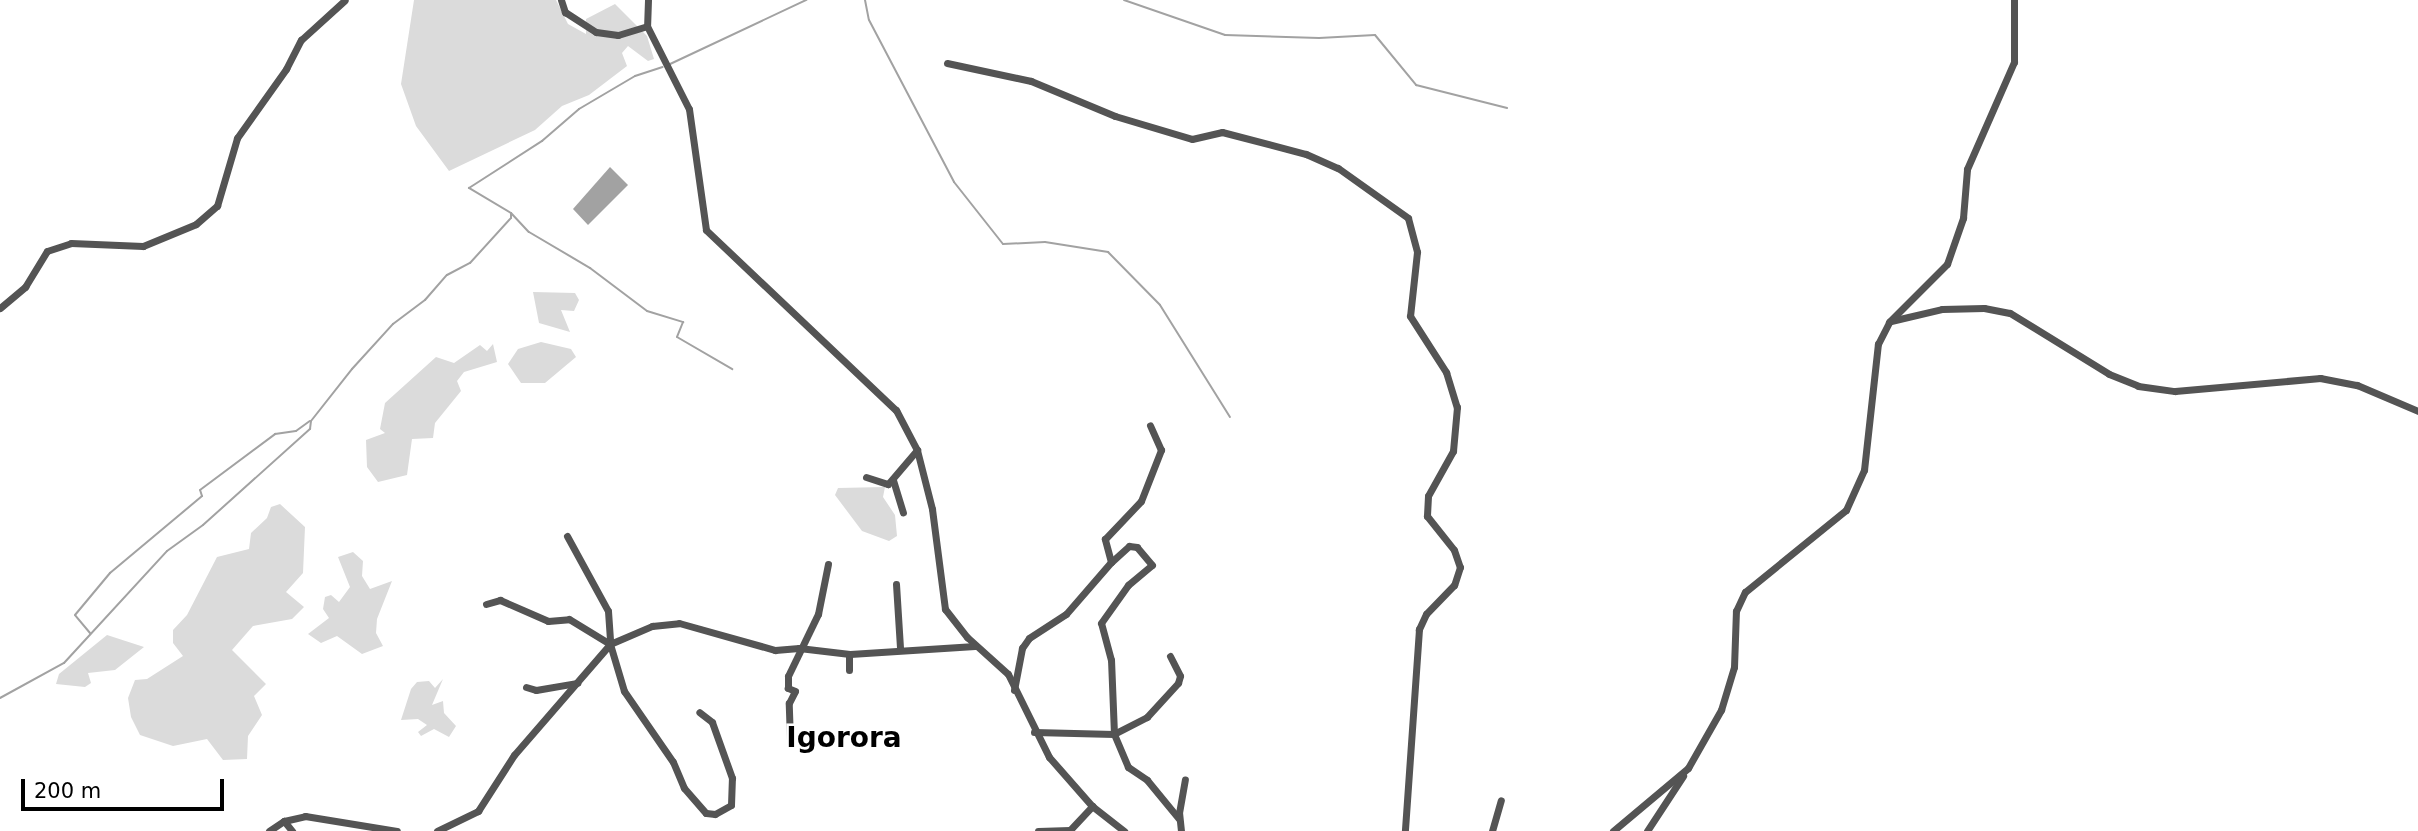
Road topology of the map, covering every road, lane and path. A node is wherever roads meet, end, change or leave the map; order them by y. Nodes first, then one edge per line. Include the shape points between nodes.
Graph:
1 (345, 0) edge
2 (561, 0) edge
3 (648, 0) edge
4 (2014, 0) edge
5 (647, 26) junction
6 (947, 62) dead end
7 (0, 308) edge
8 (1889, 322) junction
9 (2418, 411) edge
10 (1150, 425) dead end
11 (916, 450) junction
12 (866, 477) dead end
13 (893, 480) junction
14 (903, 513) dead end
15 (567, 536) dead end
16 (1111, 562) junction
17 (828, 564) dead end
18 (896, 584) dead end
19 (486, 604) dead end
20 (610, 644) junction
21 (975, 646) junction
22 (804, 648) junction
23 (900, 648) junction
24 (849, 654) junction
25 (1170, 656) dead end
26 (849, 670) dead end
27 (578, 683) junction
28 (526, 687) dead end
29 (1014, 693) junction
30 (699, 712) dead end
31 (1034, 732) junction
32 (1114, 734) junction
33 (790, 740) dead end
34 (1688, 768) junction
35 (1185, 780) dead end
36 (1501, 800) dead end
37 (1092, 806) junction
38 (1179, 820) junction
39 (284, 821) junction
40 (269, 831) edge
41 (292, 831) edge
42 (397, 831) edge
43 (437, 831) edge
44 (1038, 831) edge
45 (1124, 831) edge
46 (1181, 831) edge
47 (1405, 831) edge
48 (1492, 831) edge
49 (1613, 831) edge
50 (1647, 831) edge

1 - 7 street via 301,40 237,138 218,206 196,224 143,246 71,243 47,251 25,287
2 - 5 street via 565,12 596,32 618,35
3 - 5 street
4 - 8 street via 2014,62 1967,169 1963,218 1947,264
5 - 11 street via 681,92 699,157 706,230 877,390 896,410
6 - 47 street via 1031,81 1115,116 1192,139 1222,132 1306,154 1338,169 1408,218 1417,252 1410,316 1446,372 1457,407 1453,451 1425,506 1430,523 1454,550 1460,566 1454,585 1426,614 1419,629
8 - 9 street via 1942,309 1984,308 2010,313 2109,374 2138,386 2175,391 2320,378 2357,385
8 - 34 street via 1871,378 1864,470 1846,510 1745,592 1736,611 1730,683 1721,710
10 - 16 street via 1161,450 1141,500 1105,539
11 - 13 street
11 - 21 street via 932,509 946,609
12 - 13 street via 888,484
13 - 14 street
15 - 20 street via 608,611
16 - 29 street via 1066,614 1029,638 1022,649
16 - 32 street via 1129,546 1137,547 1152,565 1128,584 1101,623 1111,660
17 - 22 street via 818,614
18 - 23 street
19 - 20 street via 500,600 548,621 569,619
20 - 22 street via 652,626 679,622 764,649
20 - 27 street
20 - 30 street via 624,691 673,762 684,788 706,813 715,814 731,805 732,778 712,722
21 - 23 street
21 - 29 street via 1007,674
22 - 24 street
22 - 33 street via 788,676 788,688 795,691 789,703
23 - 24 street
24 - 26 street
25 - 32 street via 1180,677 1178,683 1147,717
27 - 28 street via 536,690
27 - 43 street via 514,755 478,811
29 - 31 street
31 - 32 street
31 - 37 street via 1049,757
32 - 38 street via 1128,767 1147,779
34 - 49 street
34 - 50 street
35 - 38 street
36 - 48 street
37 - 44 street via 1070,830
37 - 45 street
38 - 46 street
39 - 40 street
39 - 41 street
39 - 42 street via 323,816

